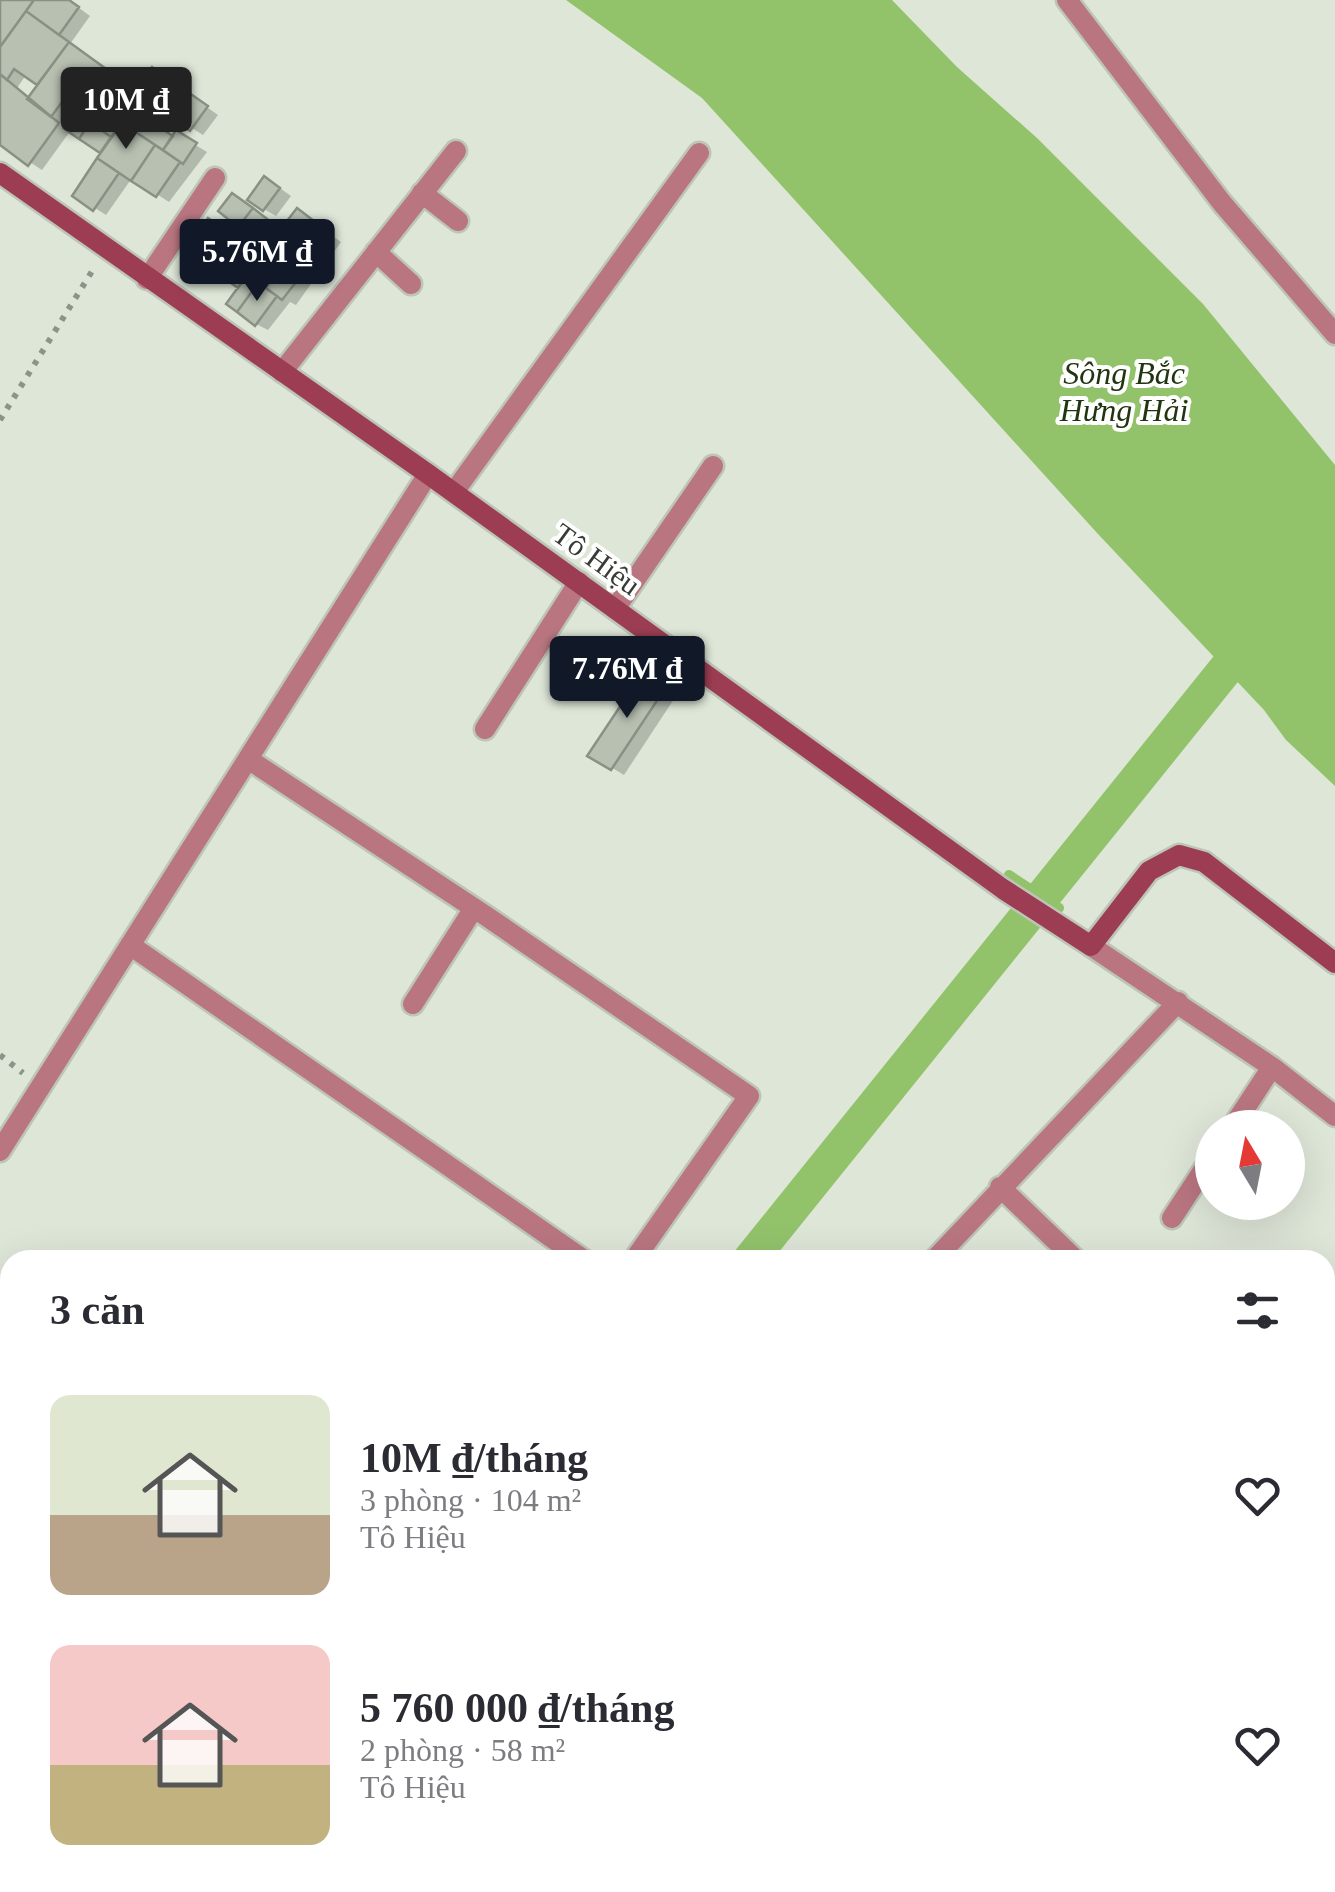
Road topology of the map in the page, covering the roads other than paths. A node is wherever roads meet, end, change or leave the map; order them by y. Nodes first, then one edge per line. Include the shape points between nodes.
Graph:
1 (1067, 0) edge
2 (456, 150) dead end
3 (700, 153) dead end
4 (0, 173) edge
5 (215, 178) dead end
6 (422, 194) junction
7 (458, 221) dead end
8 (376, 252) junction
9 (147, 278) junction
10 (411, 284) dead end
11 (1335, 334) edge
12 (282, 372) junction
13 (713, 466) dead end
14 (428, 474) junction
15 (454, 492) junction
16 (578, 582) junction
17 (616, 610) junction
18 (485, 728) dead end
19 (248, 759) junction
20 (474, 908) junction
21 (130, 945) junction
22 (1091, 946) junction
23 (1335, 964) edge
24 (1178, 1002) junction
25 (413, 1004) dead end
26 (1272, 1067) junction
27 (1244, 1110) edge
28 (1335, 1116) edge
29 (0, 1150) edge
30 (1195, 1183) edge
31 (1000, 1186) junction
32 (1172, 1218) dead end
33 (570, 1250) edge
34 (641, 1250) edge
35 (943, 1250) edge
36 (1066, 1250) edge

1 - 11 street via 1222,203
2 - 6 street
3 - 15 street
4 - 9 main road, Tô Hiệu
5 - 9 street
6 - 7 street
6 - 8 street
8 - 10 street
8 - 12 street
9 - 12 main road, Tô Hiệu
12 - 14 main road, Tô Hiệu
13 - 17 street
14 - 15 main road, Tô Hiệu
14 - 19 street
15 - 16 main road, Tô Hiệu
16 - 17 main road, Tô Hiệu
16 - 18 street
17 - 22 main road, Tô Hiệu
19 - 20 street
19 - 21 street
20 - 25 street
20 - 34 street via 749,1096
21 - 29 street
21 - 33 street
22 - 23 main road via 1149,871 1178,855 1204,862
22 - 24 street
24 - 26 street
24 - 31 street
26 - 27 street
26 - 28 street
30 - 32 street
31 - 35 street
31 - 36 street

